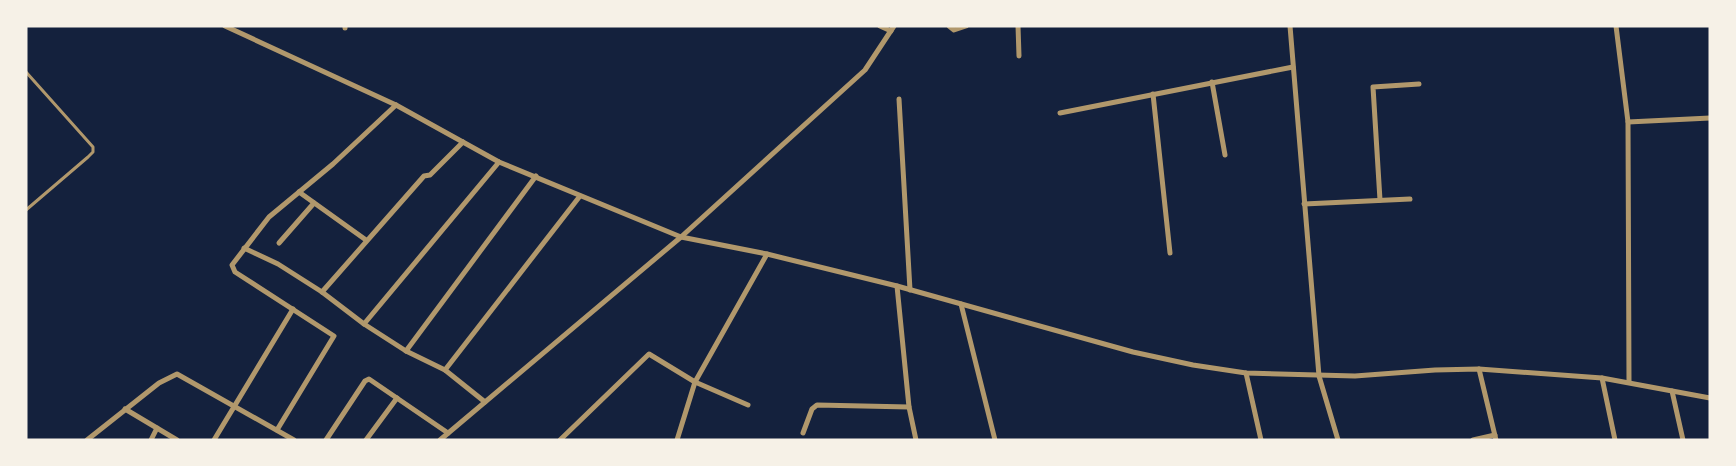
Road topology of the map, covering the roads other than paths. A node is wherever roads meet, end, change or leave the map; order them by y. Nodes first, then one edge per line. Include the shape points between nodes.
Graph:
1 (225, 26) edge
2 (880, 26) edge
3 (949, 26) edge
4 (966, 26) edge
5 (1018, 26) edge
6 (1290, 26) edge
7 (1616, 26) edge
8 (892, 29) edge
9 (1019, 56) dead end
10 (1293, 67) junction
11 (26, 72) edge
12 (1212, 82) junction
13 (1419, 84) dead end
14 (1153, 94) junction
15 (899, 99) dead end
16 (396, 105) junction
17 (1060, 113) dead end
18 (1710, 118) edge
19 (1628, 122) junction
20 (463, 142) junction
21 (1225, 156) dead end
22 (499, 162) junction
23 (536, 176) junction
24 (299, 192) junction
25 (580, 196) junction
26 (1410, 199) dead end
27 (1380, 200) junction
28 (314, 202) junction
29 (1304, 204) junction
30 (26, 210) edge
31 (681, 237) junction
32 (366, 240) junction
33 (280, 243) dead end
34 (244, 248) junction
35 (1170, 253) dead end
36 (767, 254) junction
37 (896, 286) junction
38 (910, 290) junction
39 (322, 292) junction
40 (961, 304) junction
41 (293, 309) junction
42 (364, 324) junction
43 (406, 351) junction
44 (1479, 369) junction
45 (445, 370) junction
46 (1246, 373) junction
47 (1319, 376) junction
48 (1602, 378) junction
49 (694, 382) junction
50 (1628, 382) junction
51 (1672, 391) junction
52 (397, 398) junction
53 (1710, 398) edge
54 (485, 402) junction
55 (234, 405) junction
56 (748, 405) dead end
57 (909, 407) junction
58 (125, 409) junction
59 (157, 428) junction
60 (278, 430) junction
61 (448, 433) junction
62 (803, 433) dead end
63 (1496, 437) edge
64 (87, 440) edge
65 (151, 440) edge
66 (178, 440) edge
67 (214, 440) edge
68 (294, 440) edge
69 (326, 440) edge
70 (366, 440) edge
71 (440, 440) edge
72 (560, 440) edge
73 (677, 440) edge
74 (916, 440) edge
75 (995, 440) edge
76 (1261, 440) edge
77 (1338, 440) edge
78 (1473, 440) edge
79 (1615, 440) edge
80 (1683, 440) edge

1 - 16 street
2 - 8 street
3 - 4 street via 954,30
5 - 9 street
6 - 10 street
7 - 19 street
8 - 31 street via 865,70
10 - 12 street
10 - 29 street
11 - 30 lane via 93,147 88,157
12 - 14 street
12 - 21 street
13 - 27 street via 1373,87
14 - 17 street
14 - 35 street
15 - 38 street
16 - 20 street
16 - 24 street
18 - 19 street
19 - 50 street
20 - 22 street
20 - 32 street via 430,175 424,176
22 - 23 street
22 - 42 street
23 - 25 street
23 - 43 street
24 - 28 street
24 - 34 street via 270,217
25 - 31 street
25 - 45 street
26 - 27 street
27 - 29 street
28 - 32 street
28 - 33 street
29 - 47 street
31 - 36 street
31 - 54 street
32 - 39 street
34 - 39 street via 278,264
34 - 41 street via 232,265 233,270
36 - 37 street
36 - 49 street
37 - 38 street
37 - 57 street
38 - 40 street
39 - 42 street
40 - 46 street via 1132,352
40 - 75 street
41 - 55 street
41 - 60 street via 334,336
42 - 43 street
43 - 45 street
44 - 47 street
44 - 48 street
44 - 63 street
45 - 54 street
46 - 47 street
46 - 76 street
47 - 77 street
48 - 50 street
48 - 79 street
49 - 56 street
49 - 72 street via 648,354
49 - 73 street
50 - 51 street
51 - 53 street
51 - 80 street
52 - 61 street
52 - 69 street via 367,379
52 - 70 street
54 - 61 street
55 - 58 street via 177,374 159,383
55 - 60 street
55 - 67 street
57 - 62 street via 818,405 812,408
57 - 74 street
58 - 59 street
58 - 64 street
59 - 65 street
59 - 66 street
60 - 68 street
61 - 71 street
63 - 78 street

